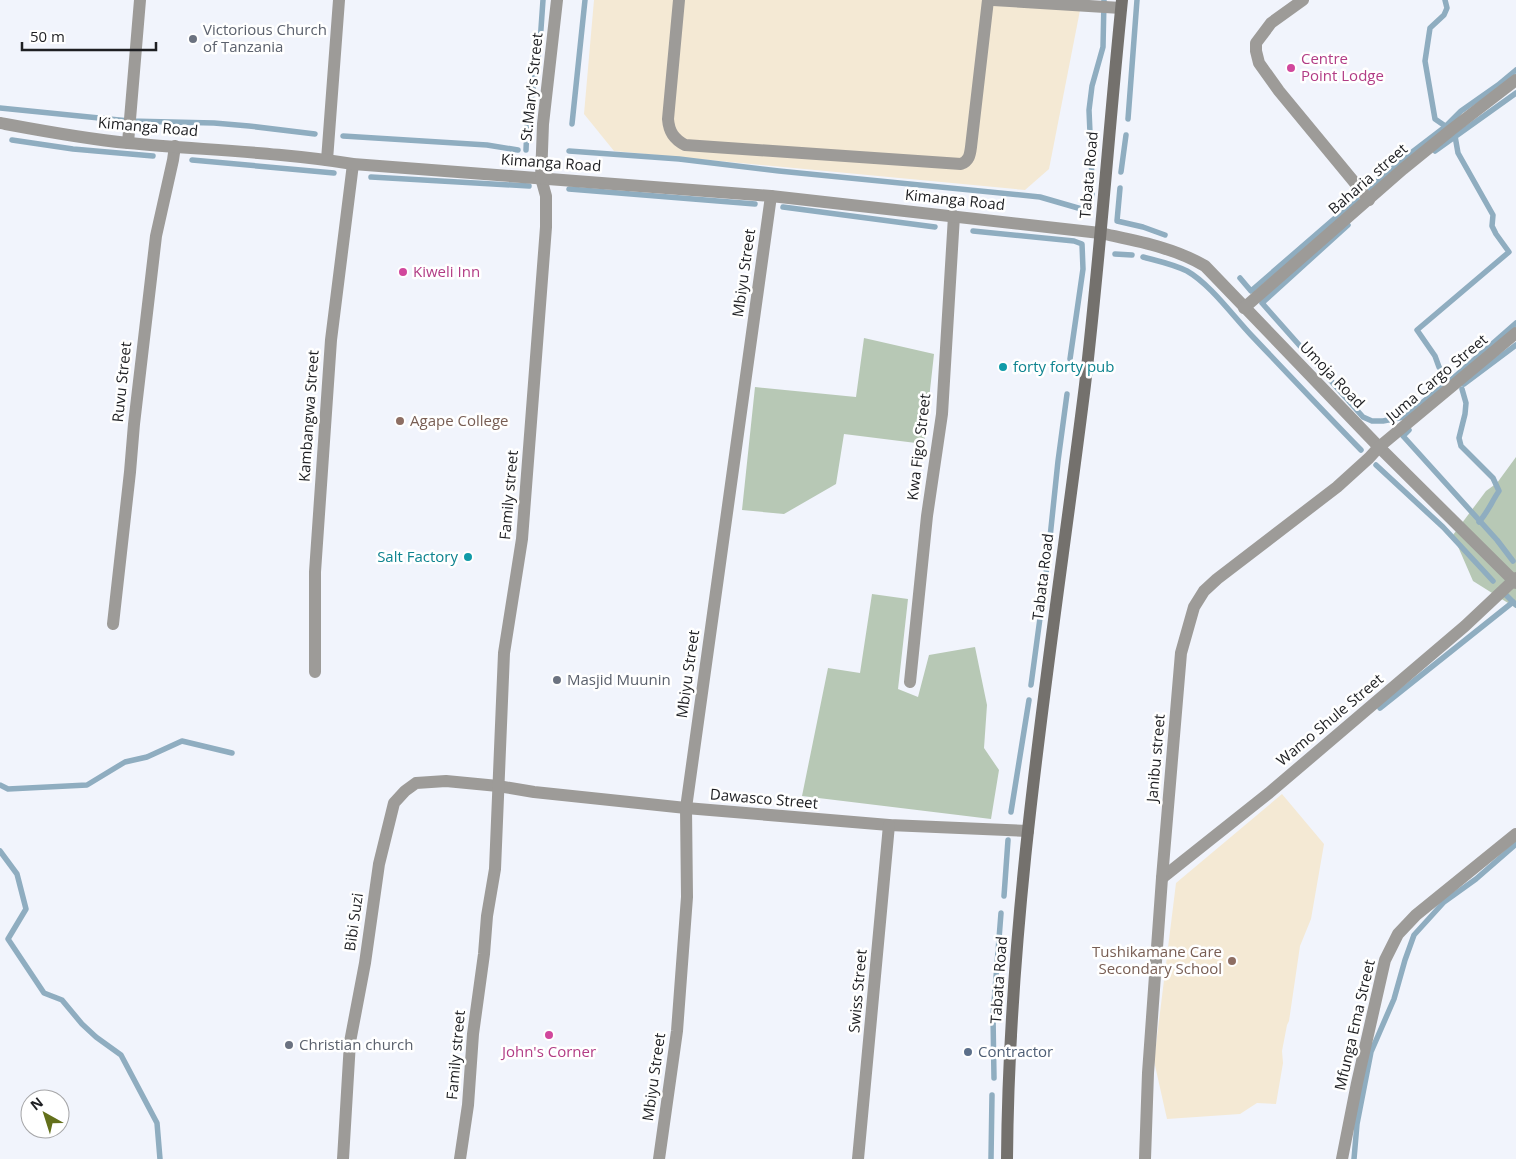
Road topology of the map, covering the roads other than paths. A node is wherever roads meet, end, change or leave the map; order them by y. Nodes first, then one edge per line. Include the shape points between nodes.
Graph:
1 (140, 0) edge
2 (339, 0) edge
3 (557, 0) edge
4 (679, 0) edge
5 (988, 0) edge
6 (993, 0) edge
7 (1303, 0) edge
8 (1121, 4) edge
9 (1516, 80) edge
10 (0, 123) edge
11 (128, 143) junction
12 (175, 146) junction
13 (327, 160) junction
14 (353, 164) junction
15 (541, 178) junction
16 (771, 196) junction
17 (1369, 200) junction
18 (954, 216) junction
19 (1100, 233) junction
20 (1244, 308) junction
21 (1516, 333) edge
22 (1379, 447) junction
23 (1515, 580) edge
24 (113, 624) dead end
25 (315, 672) dead end
26 (910, 682) dead end
27 (498, 786) junction
28 (686, 808) junction
29 (889, 825) junction
30 (1028, 831) junction
31 (1516, 834) edge
32 (1162, 878) junction
33 (343, 1159) edge
34 (460, 1159) edge
35 (659, 1159) edge
36 (858, 1159) edge
37 (1007, 1159) edge
38 (1145, 1159) edge
39 (1342, 1159) edge

1 - 11 street
2 - 13 street
3 - 15 street, St.Mary's Street via 543,124
4 - 5 street via 668,118 669,128 685,145 962,164 970,156
6 - 8 street
7 - 17 street via 1271,23 1256,43 1259,63
8 - 19 main road, Tabata Road
9 - 17 street, Baharia street
10 - 11 street, Kimanga Road
11 - 12 street, Kimanga Road
12 - 13 street, Kimanga Road
12 - 24 street, Ruvu Street via 156,236
13 - 14 street, Kimanga Road
14 - 15 street, Kimanga Road
14 - 25 street, Kambangwa Street via 331,340 315,572
15 - 16 street, Kimanga Road
15 - 27 street, Family street via 546,196 545,236 522,539 504,653
16 - 18 street, Kimanga Road
16 - 28 street, Mbiyu Street
17 - 20 street, Baharia street
18 - 19 street, Kimanga Road
18 - 26 street, Kwa Figo Street via 942,414 927,516
19 - 20 street, Umoja Road via 1189,257 1204,266
19 - 30 main road, Tabata Road via 1085,384
20 - 22 street, Umoja Road
21 - 22 street, Juma Cargo Street
22 - 23 street, Umoja Road
22 - 32 street, Janibu street via 1338,487 1217,579 1194,607 1181,653
23 - 32 street, Wamo Shule Street via 1269,793
27 - 28 street, Dawasco Street
27 - 33 street, Bibi Suzi via 446,781 416,783 394,803 379,864 350,1042
27 - 34 street, Family street via 495,869
28 - 29 street, Dawasco Street
28 - 35 street, Mbiyu Street via 687,896 678,1022
29 - 30 street, Dawasco Street
29 - 36 street, Swiss Street
30 - 37 main road, Tabata Road via 1012,1004
31 - 39 street, Mfunga Ema Street via 1416,915 1398,934 1385,960
32 - 38 street, Janibu street

